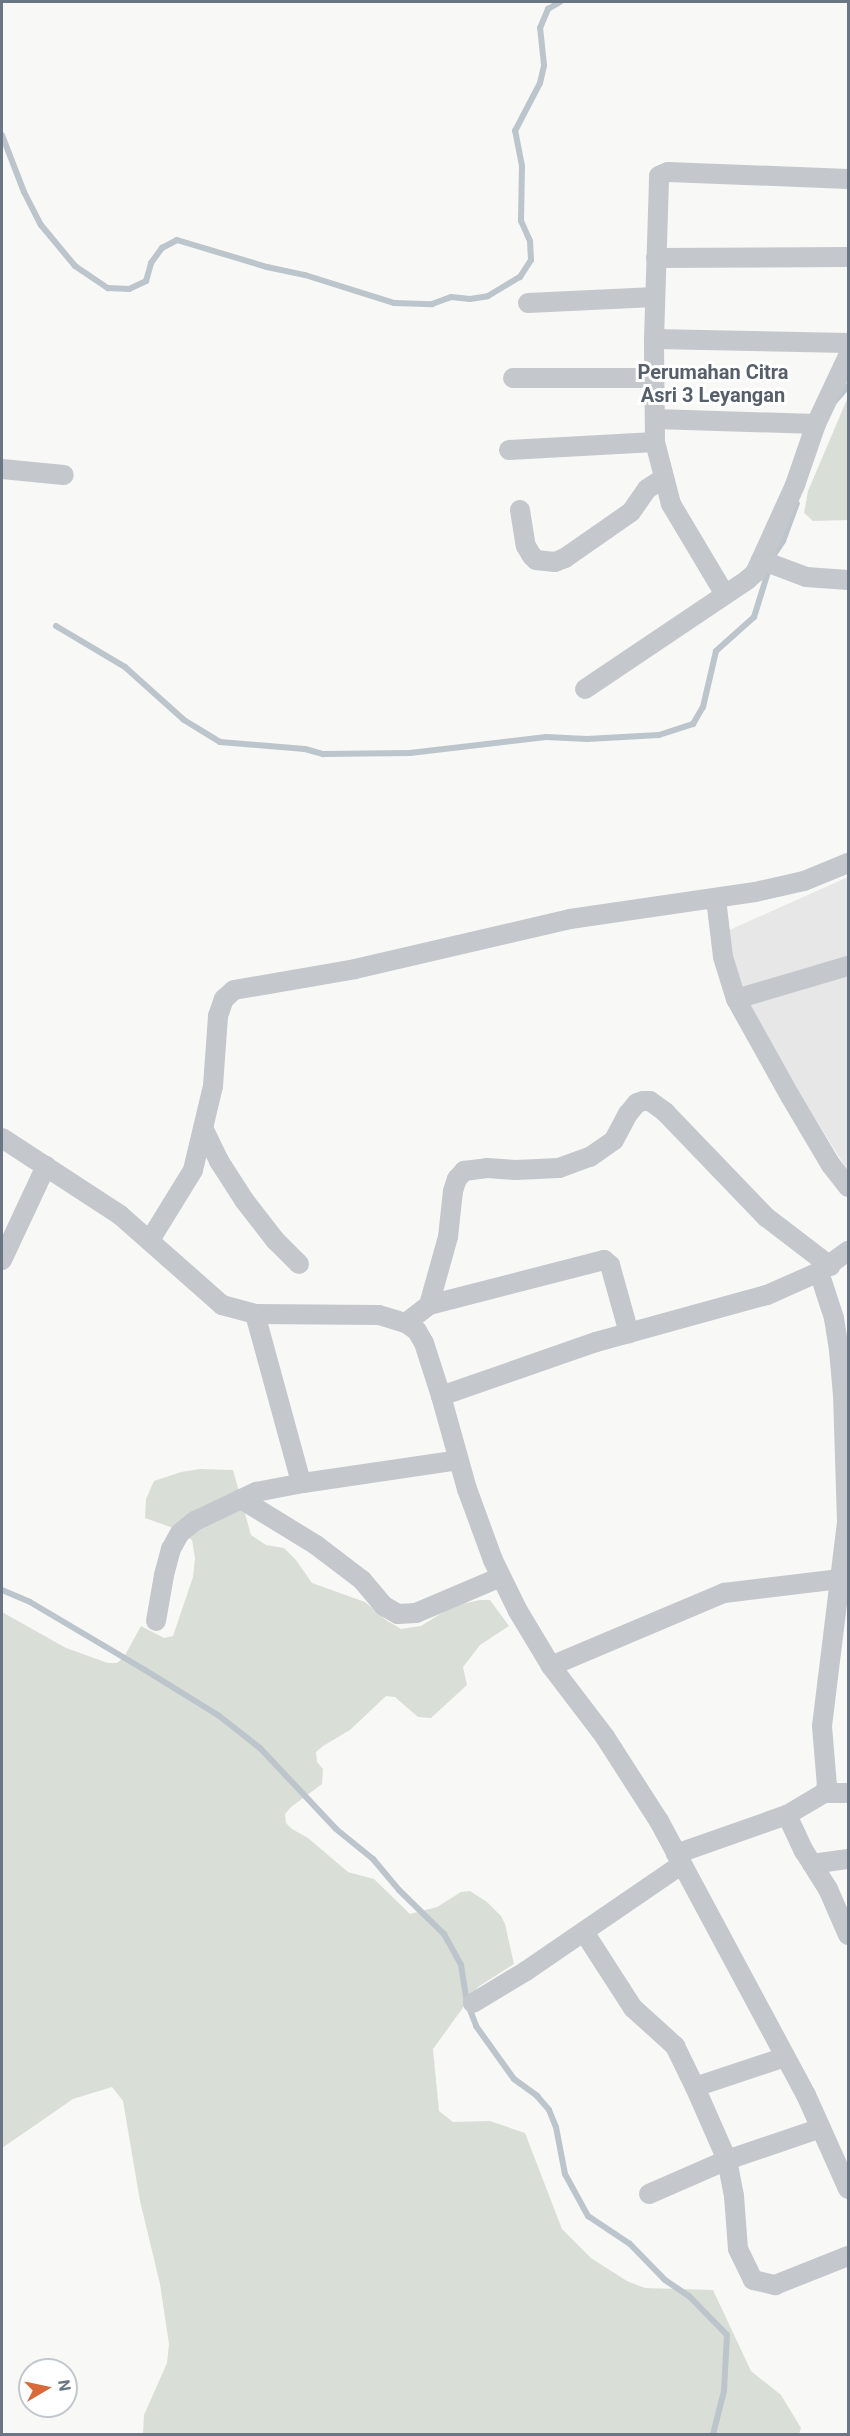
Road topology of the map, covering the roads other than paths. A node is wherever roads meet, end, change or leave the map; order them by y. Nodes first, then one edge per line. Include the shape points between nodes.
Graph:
1 (849, 179) edge
2 (849, 257) edge
3 (656, 258) junction
4 (655, 297) junction
5 (528, 303) dead end
6 (654, 339) junction
7 (849, 343) edge
8 (849, 356) edge
9 (513, 378) dead end
10 (654, 378) junction
11 (655, 419) junction
12 (816, 424) junction
13 (655, 442) junction
14 (509, 450) dead end
15 (2, 469) edge
16 (64, 475) dead end
17 (664, 478) junction
18 (520, 510) dead end
19 (768, 563) junction
20 (849, 580) edge
21 (724, 593) junction
22 (585, 689) dead end
23 (849, 863) edge
24 (716, 900) junction
25 (849, 966) edge
26 (736, 999) junction
27 (204, 1130) junction
28 (2, 1138) edge
29 (46, 1166) junction
30 (849, 1187) edge
31 (150, 1240) junction
32 (849, 1251) edge
33 (2, 1260) edge
34 (299, 1264) dead end
35 (824, 1269) junction
36 (429, 1305) junction
37 (255, 1314) junction
38 (406, 1323) junction
39 (629, 1333) junction
40 (441, 1395) junction
41 (458, 1460) junction
42 (303, 1483) junction
43 (241, 1499) junction
44 (501, 1576) junction
45 (845, 1578) edge
46 (156, 1621) dead end
47 (551, 1666) junction
48 (849, 1792) edge
49 (824, 1793) junction
50 (787, 1815) junction
51 (679, 1859) junction
52 (847, 1859) dead end
53 (812, 1864) junction
54 (584, 1932) junction
55 (849, 1935) edge
56 (473, 2002) dead end
57 (785, 2057) junction
58 (695, 2086) junction
59 (821, 2128) junction
60 (727, 2160) junction
61 (849, 2189) edge
62 (649, 2194) dead end
63 (849, 2256) edge

1 - 3 street via 662,172 658,179
2 - 3 street
3 - 4 street
4 - 5 street
4 - 6 street
6 - 7 street
6 - 10 street
8 - 12 street
9 - 10 street
10 - 11 street
11 - 12 street
11 - 13 street
12 - 19 street
13 - 14 street
13 - 17 street
15 - 16 street
17 - 18 street via 647,489 631,512 555,562 532,556 526,546
17 - 21 street via 671,504
19 - 20 street via 806,577
19 - 21 street
21 - 22 street
23 - 24 street via 804,881
24 - 26 street via 723,957
24 - 27 street via 570,919 355,969 234,990 224,999 218,1017 213,1086
25 - 26 street
26 - 30 street via 831,1166
27 - 31 street via 190,1178
27 - 34 street via 244,1200 274,1240
28 - 29 street
29 - 31 street
29 - 33 street
31 - 37 street via 217,1302
32 - 35 street
35 - 36 street via 766,1216 665,1112 650,1101 643,1101 628,1113 614,1140 590,1157 559,1168 464,1171 453,1191 448,1237
35 - 39 street via 767,1295
35 - 45 street via 843,1395
36 - 38 street
36 - 39 street via 606,1261
37 - 38 street via 379,1315
37 - 42 street
38 - 40 street via 424,1343
39 - 40 street
40 - 41 street
41 - 42 street
41 - 44 street
42 - 43 street via 256,1492
43 - 44 street via 316,1545 398,1614 416,1613
43 - 46 street via 195,1521 180,1533 171,1549
44 - 47 street
45 - 47 street via 724,1593
45 - 49 street via 822,1726 827,1780
47 - 51 street via 639,1787
48 - 49 street
49 - 50 street
50 - 51 street
50 - 53 street
51 - 54 street
51 - 57 street
52 - 53 street
53 - 55 street
54 - 56 street
54 - 58 street via 633,2008 675,2046
57 - 58 street
57 - 59 street
58 - 60 street
59 - 60 street
59 - 61 street
60 - 62 street
60 - 63 street via 738,2249 753,2280 775,2285

